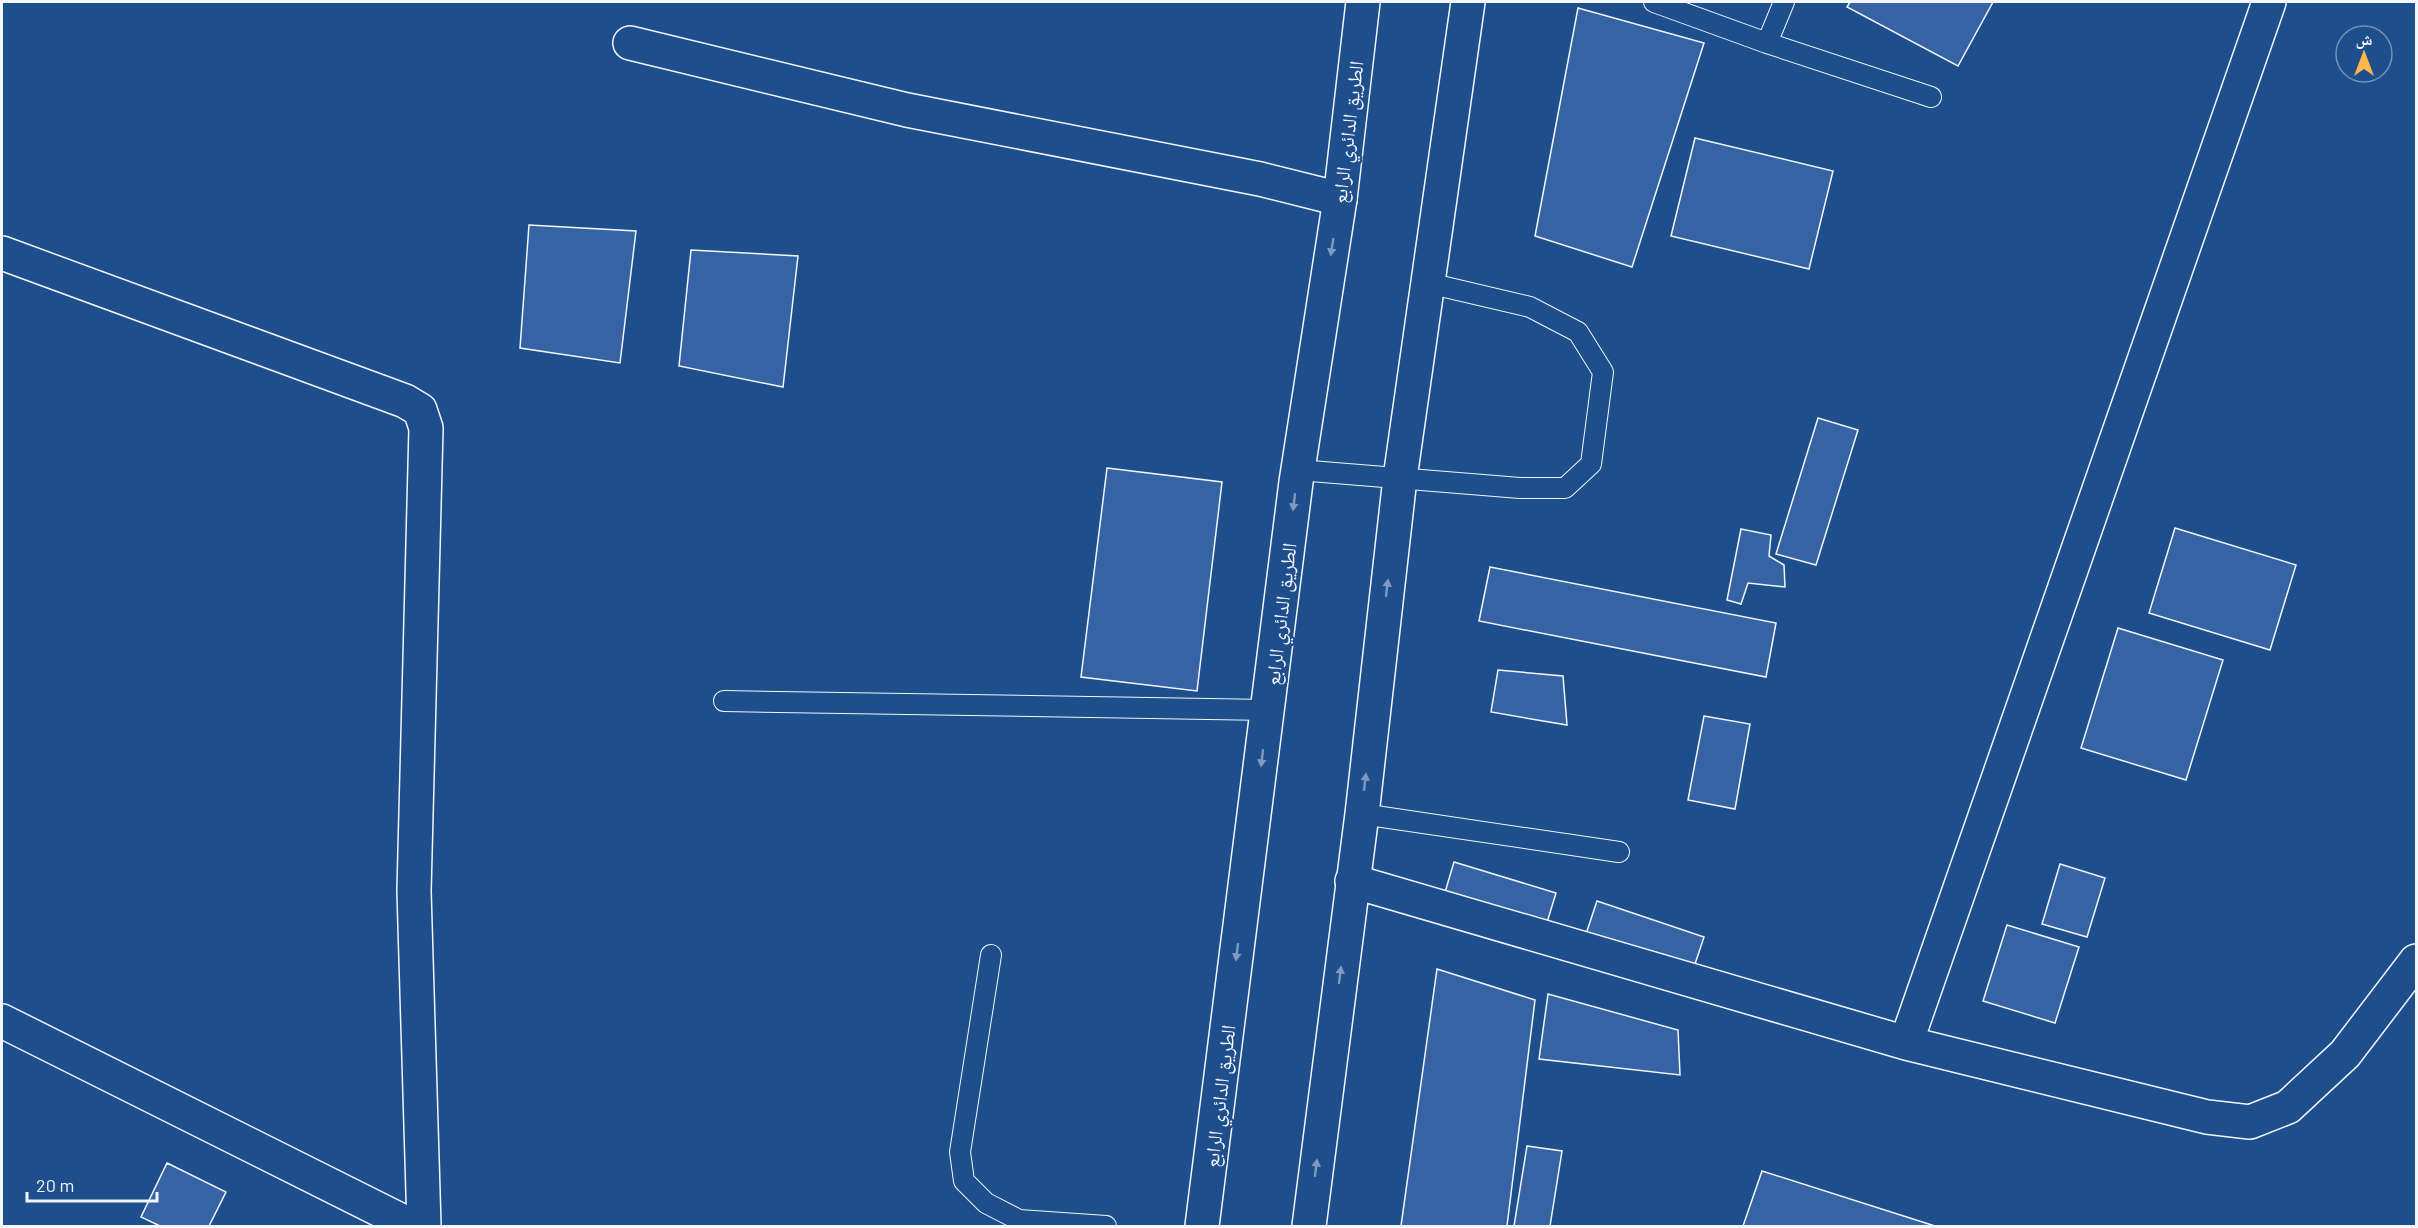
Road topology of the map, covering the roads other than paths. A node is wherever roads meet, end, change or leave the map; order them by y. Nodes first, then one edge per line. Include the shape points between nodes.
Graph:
1 (1363, 2) edge
2 (1468, 2) edge
3 (1654, 2) edge
4 (1784, 2) edge
5 (2269, 2) edge
6 (630, 43) dead end
7 (1767, 43) junction
8 (1932, 97) dead end
9 (1340, 199) junction
10 (2, 253) edge
11 (1428, 283) junction
12 (1298, 470) junction
13 (1400, 478) junction
14 (724, 700) dead end
15 (1268, 710) junction
16 (1362, 814) junction
17 (1619, 852) dead end
18 (1352, 880) junction
19 (991, 955) dead end
20 (2416, 961) edge
21 (2, 1021) edge
22 (1906, 1043) junction
23 (412, 1227) edge
24 (424, 1227) edge
25 (1107, 1227) edge
26 (1202, 1227) edge
27 (1309, 1227) edge

1 - 9 street, الطريق الدائري الرابع
2 - 11 street
3 - 7 lane
4 - 7 lane
5 - 22 street
6 - 9 street via 907,110 1260,179
7 - 8 lane
9 -> 12 street, الطريق الدائري الرابع
10 - 24 street via 405,401 420,410 426,428 414,891
11 - 13 street
11 - 13 lane via 1530,307 1578,332 1604,372 1591,464 1565,488
12 - 13 lane
12 -> 15 street, الطريق الدائري الرابع
16 -> 13 street
14 - 15 lane
15 -> 26 street, الطريق الدائري الرابع
16 - 17 lane
16 - 18 street
18 - 22 street
27 -> 18 street
19 - 25 lane via 960,1152 964,1181 986,1203 1019,1220
20 - 22 street via 2345,1054 2288,1107 2250,1122 2207,1117
21 - 23 street

